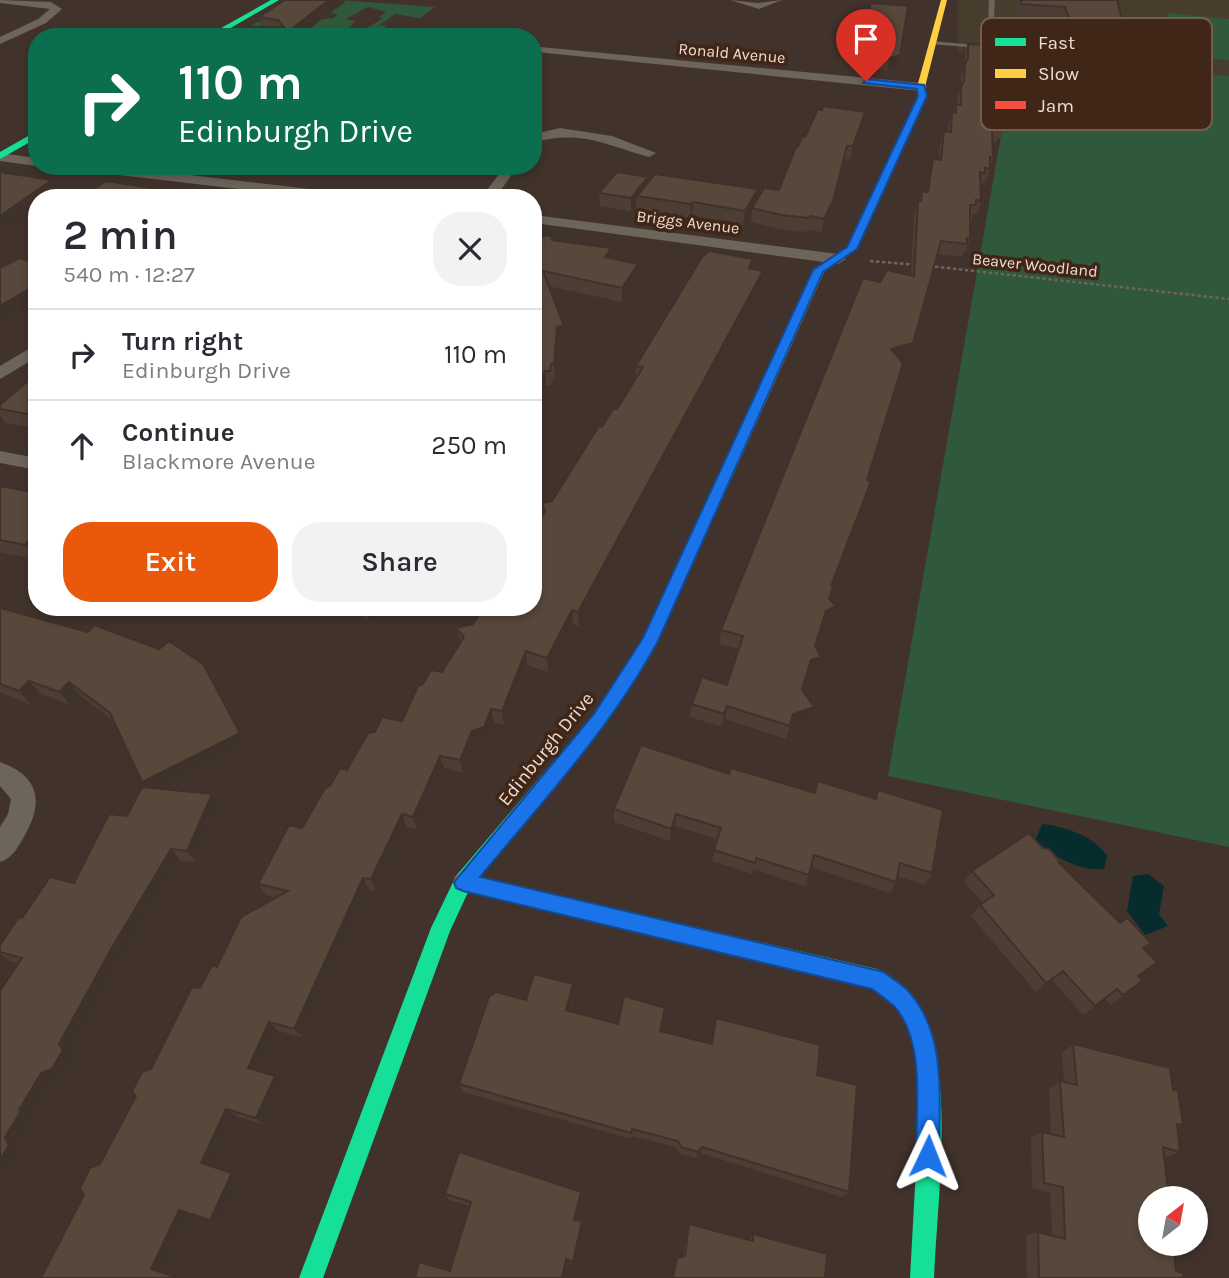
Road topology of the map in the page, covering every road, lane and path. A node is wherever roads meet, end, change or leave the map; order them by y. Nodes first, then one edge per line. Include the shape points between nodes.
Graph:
1 (0, 0) edge
2 (276, 0) edge
3 (735, 0) edge
4 (777, 0) edge
5 (944, 0) edge
6 (992, 0) edge
7 (991, 18) edge
8 (224, 28) edge
9 (0, 41) edge
10 (932, 43) junction
11 (981, 47) edge
12 (542, 50) edge
13 (921, 87) junction
14 (542, 135) edge
15 (28, 139) edge
16 (649, 153) dead end
17 (0, 156) edge
18 (28, 161) edge
19 (154, 175) edge
20 (275, 189) edge
21 (542, 220) edge
22 (838, 259) junction
23 (1229, 299) edge
24 (28, 355) edge
25 (0, 374) edge
26 (0, 457) edge
27 (28, 462) edge
28 (0, 773) edge
29 (0, 850) edge
30 (463, 882) junction
31 (311, 1278) edge
32 (922, 1278) edge

1 - 9 street via 57,9
2 - 8 street
3 - 4 street via 759,6
5 - 10 street, Edinburgh Drive
6 - 7 lane
10 - 11 lane
10 - 13 street, Edinburgh Drive
12 - 13 street, Ronald Avenue
13 - 22 street, Edinburgh Drive via 922,96 851,249
14 - 16 street via 552,132 609,138
15 - 17 street
17 - 18 street
19 - 20 street
21 - 22 street, Briggs Avenue
22 - 23 path, Beaver Woodland
22 - 30 street, Edinburgh Drive via 819,270 650,641 600,719
24 - 25 street
26 - 27 street
28 - 29 street via 23,791 25,807
30 - 31 street, Edinburgh Drive via 441,928
30 - 32 street via 877,979 903,1000 919,1028 927,1060 929,1132

